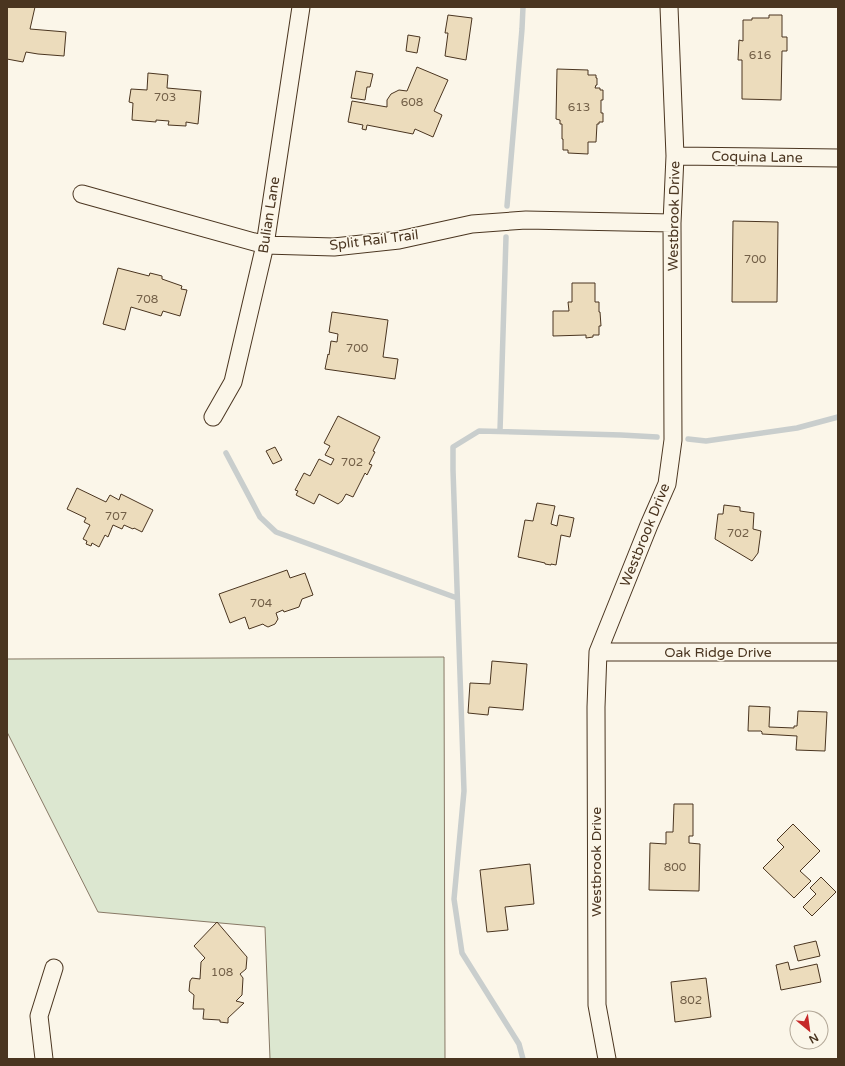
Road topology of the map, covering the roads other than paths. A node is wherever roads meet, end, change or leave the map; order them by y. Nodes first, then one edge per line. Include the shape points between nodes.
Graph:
1 (301, 7) edge
2 (669, 7) edge
3 (675, 156) junction
4 (838, 158) edge
5 (82, 194) dead end
6 (672, 223) junction
7 (265, 245) junction
8 (212, 417) dead end
9 (598, 652) junction
10 (838, 652) edge
11 (54, 968) dead end
12 (44, 1059) edge
13 (607, 1059) edge

1 - 7 street, Bulian Lane
2 - 3 street, Westbrook Drive
3 - 4 street, Coquina Lane
3 - 6 street, Westbrook Drive
5 - 7 street, Split Rail Trail
6 - 7 street, Split Rail Trail via 526,220 472,224 399,240 334,247
6 - 9 street, Westbrook Drive via 673,440 667,484
7 - 8 street, Bulian Lane via 233,382
9 - 10 street, Oak Ridge Drive
9 - 13 street, Westbrook Drive via 597,1005
11 - 12 street via 39,1016

